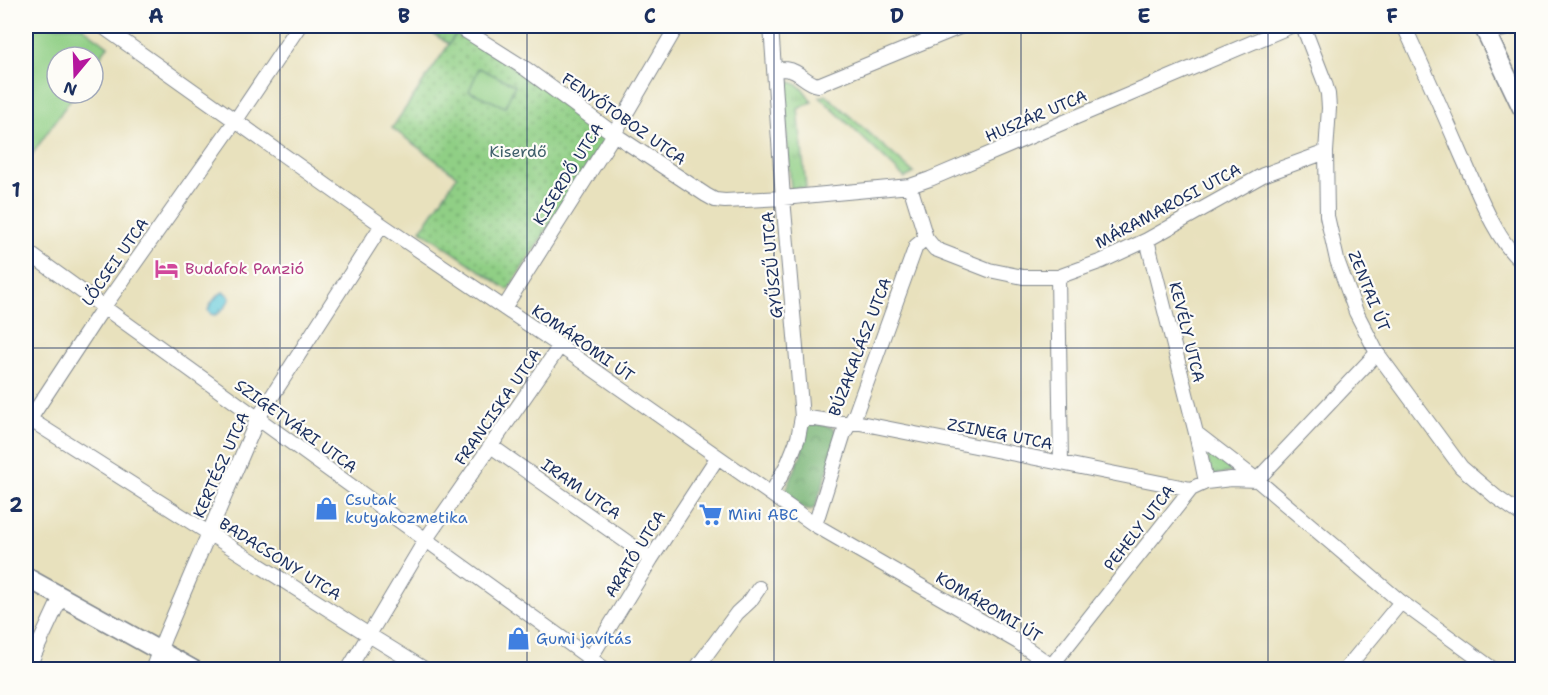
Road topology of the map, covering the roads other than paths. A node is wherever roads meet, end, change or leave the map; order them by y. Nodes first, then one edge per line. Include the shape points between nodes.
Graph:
1 (102, 26) edge
2 (299, 26) edge
3 (458, 26) edge
4 (670, 26) edge
5 (678, 26) edge
6 (771, 26) edge
7 (962, 26) edge
8 (1291, 26) edge
9 (1303, 26) edge
10 (1404, 26) edge
11 (1518, 26) edge
12 (1485, 29) edge
13 (774, 69) junction
14 (1522, 108) edge
15 (236, 120) junction
16 (614, 134) junction
17 (1326, 152) junction
18 (910, 186) junction
19 (783, 198) junction
20 (382, 225) junction
21 (926, 238) junction
22 (1147, 240) junction
23 (26, 251) edge
24 (1522, 262) edge
25 (1058, 277) junction
26 (103, 308) junction
27 (504, 308) junction
28 (560, 346) junction
29 (1377, 353) junction
30 (802, 417) junction
31 (258, 418) junction
32 (27, 420) edge
33 (850, 423) junction
34 (1196, 433) junction
35 (491, 446) junction
36 (717, 458) junction
37 (1061, 463) junction
38 (1257, 480) junction
39 (1206, 482) junction
40 (1191, 489) junction
41 (771, 494) junction
42 (1522, 515) edge
43 (815, 525) junction
44 (209, 533) junction
45 (426, 539) junction
46 (651, 559) junction
47 (26, 577) edge
48 (759, 588) dead end
49 (61, 597) junction
50 (1401, 602) junction
51 (369, 635) junction
52 (159, 651) junction
53 (586, 664) edge
54 (1055, 667) edge
55 (27, 669) edge
56 (152, 669) edge
57 (194, 669) edge
58 (348, 669) edge
59 (426, 669) edge
60 (606, 669) edge
61 (695, 669) edge
62 (1345, 669) edge
63 (1494, 669) edge

1 - 15 street, KOMÁROMI ÚT
2 - 15 street, LŐCSEI UTCA
3 - 16 street, FENYŐTOBOZ UTCA via 526,69
4 - 5 street
5 - 16 street, KISERDŐ UTCA
6 - 13 street, GYŰSZŰ UTCA
7 - 13 street via 818,84 787,69
8 - 18 street, HUSZÁR UTCA
9 - 17 street, ZENTAI ÚT via 1328,94
10 - 24 street via 1500,237
11 - 12 street
12 - 14 street
13 - 19 street, GYŰSZŰ UTCA
15 - 20 street, KOMÁROMI ÚT
15 - 26 street, LŐCSEI UTCA
16 - 19 street, FENYŐTOBOZ UTCA via 715,200
16 - 27 street, KISERDŐ UTCA
17 - 22 street, MÁRAMAROSI UTCA via 1263,175
17 - 29 street, ZENTAI ÚT via 1327,216 1337,260 1356,312
18 - 19 street, HUSZÁR UTCA
18 - 21 street
19 - 30 street, GYŰSZŰ UTCA
20 - 27 street, KOMÁROMI ÚT
20 - 31 street, KERTÉSZ UTCA
21 - 25 street, MÁRAMAROSI UTCA via 935,249 989,270 1023,277
21 - 33 street, BÚZAKALÁSZ UTCA via 916,246
22 - 25 street, MÁRAMAROSI UTCA
22 - 34 street, KEVÉLY UTCA
23 - 26 street, SZIGETVÁRI UTCA
25 - 37 street
26 - 31 street, SZIGETVÁRI UTCA
26 - 32 street, LŐCSEI UTCA
27 - 28 street, KOMÁROMI ÚT
28 - 35 street, FRANCISKA UTCA
28 - 36 street, KOMÁROMI ÚT
29 - 38 street
29 - 42 street, ZENTAI ÚT via 1461,467
30 - 33 street, ZSINEG UTCA
30 - 41 street, GYŰSZŰ UTCA via 788,463
31 - 44 street, KERTÉSZ UTCA
31 - 45 street, SZIGETVÁRI UTCA
32 - 44 street, BADACSONY UTCA
33 - 37 street, ZSINEG UTCA
33 - 43 street, BÚZAKALÁSZ UTCA
34 - 38 street
34 - 39 street, KEVÉLY UTCA
35 - 45 street, FRANCISKA UTCA
35 - 46 street, IRAM UTCA
36 - 41 street, KOMÁROMI ÚT
36 - 46 street, ARATÓ UTCA
37 - 40 street, ZSINEG UTCA
38 - 39 street, PEHELY UTCA
38 - 50 street
39 - 40 street, PEHELY UTCA
40 - 54 street, PEHELY UTCA
41 - 43 street, KOMÁROMI ÚT
43 - 54 street, KOMÁROMI ÚT
44 - 51 street, BADACSONY UTCA
44 - 52 street, KERTÉSZ UTCA
45 - 51 street, FRANCISKA UTCA
45 - 53 street, SZIGETVÁRI UTCA
46 - 53 street, ARATÓ UTCA
47 - 49 street
48 - 61 street
49 - 52 street
49 - 55 street
50 - 62 street
50 - 63 street
51 - 58 street, FRANCISKA UTCA
51 - 59 street, BADACSONY UTCA
52 - 56 street, KERTÉSZ UTCA
52 - 57 street
53 - 60 street, SZIGETVÁRI UTCA

